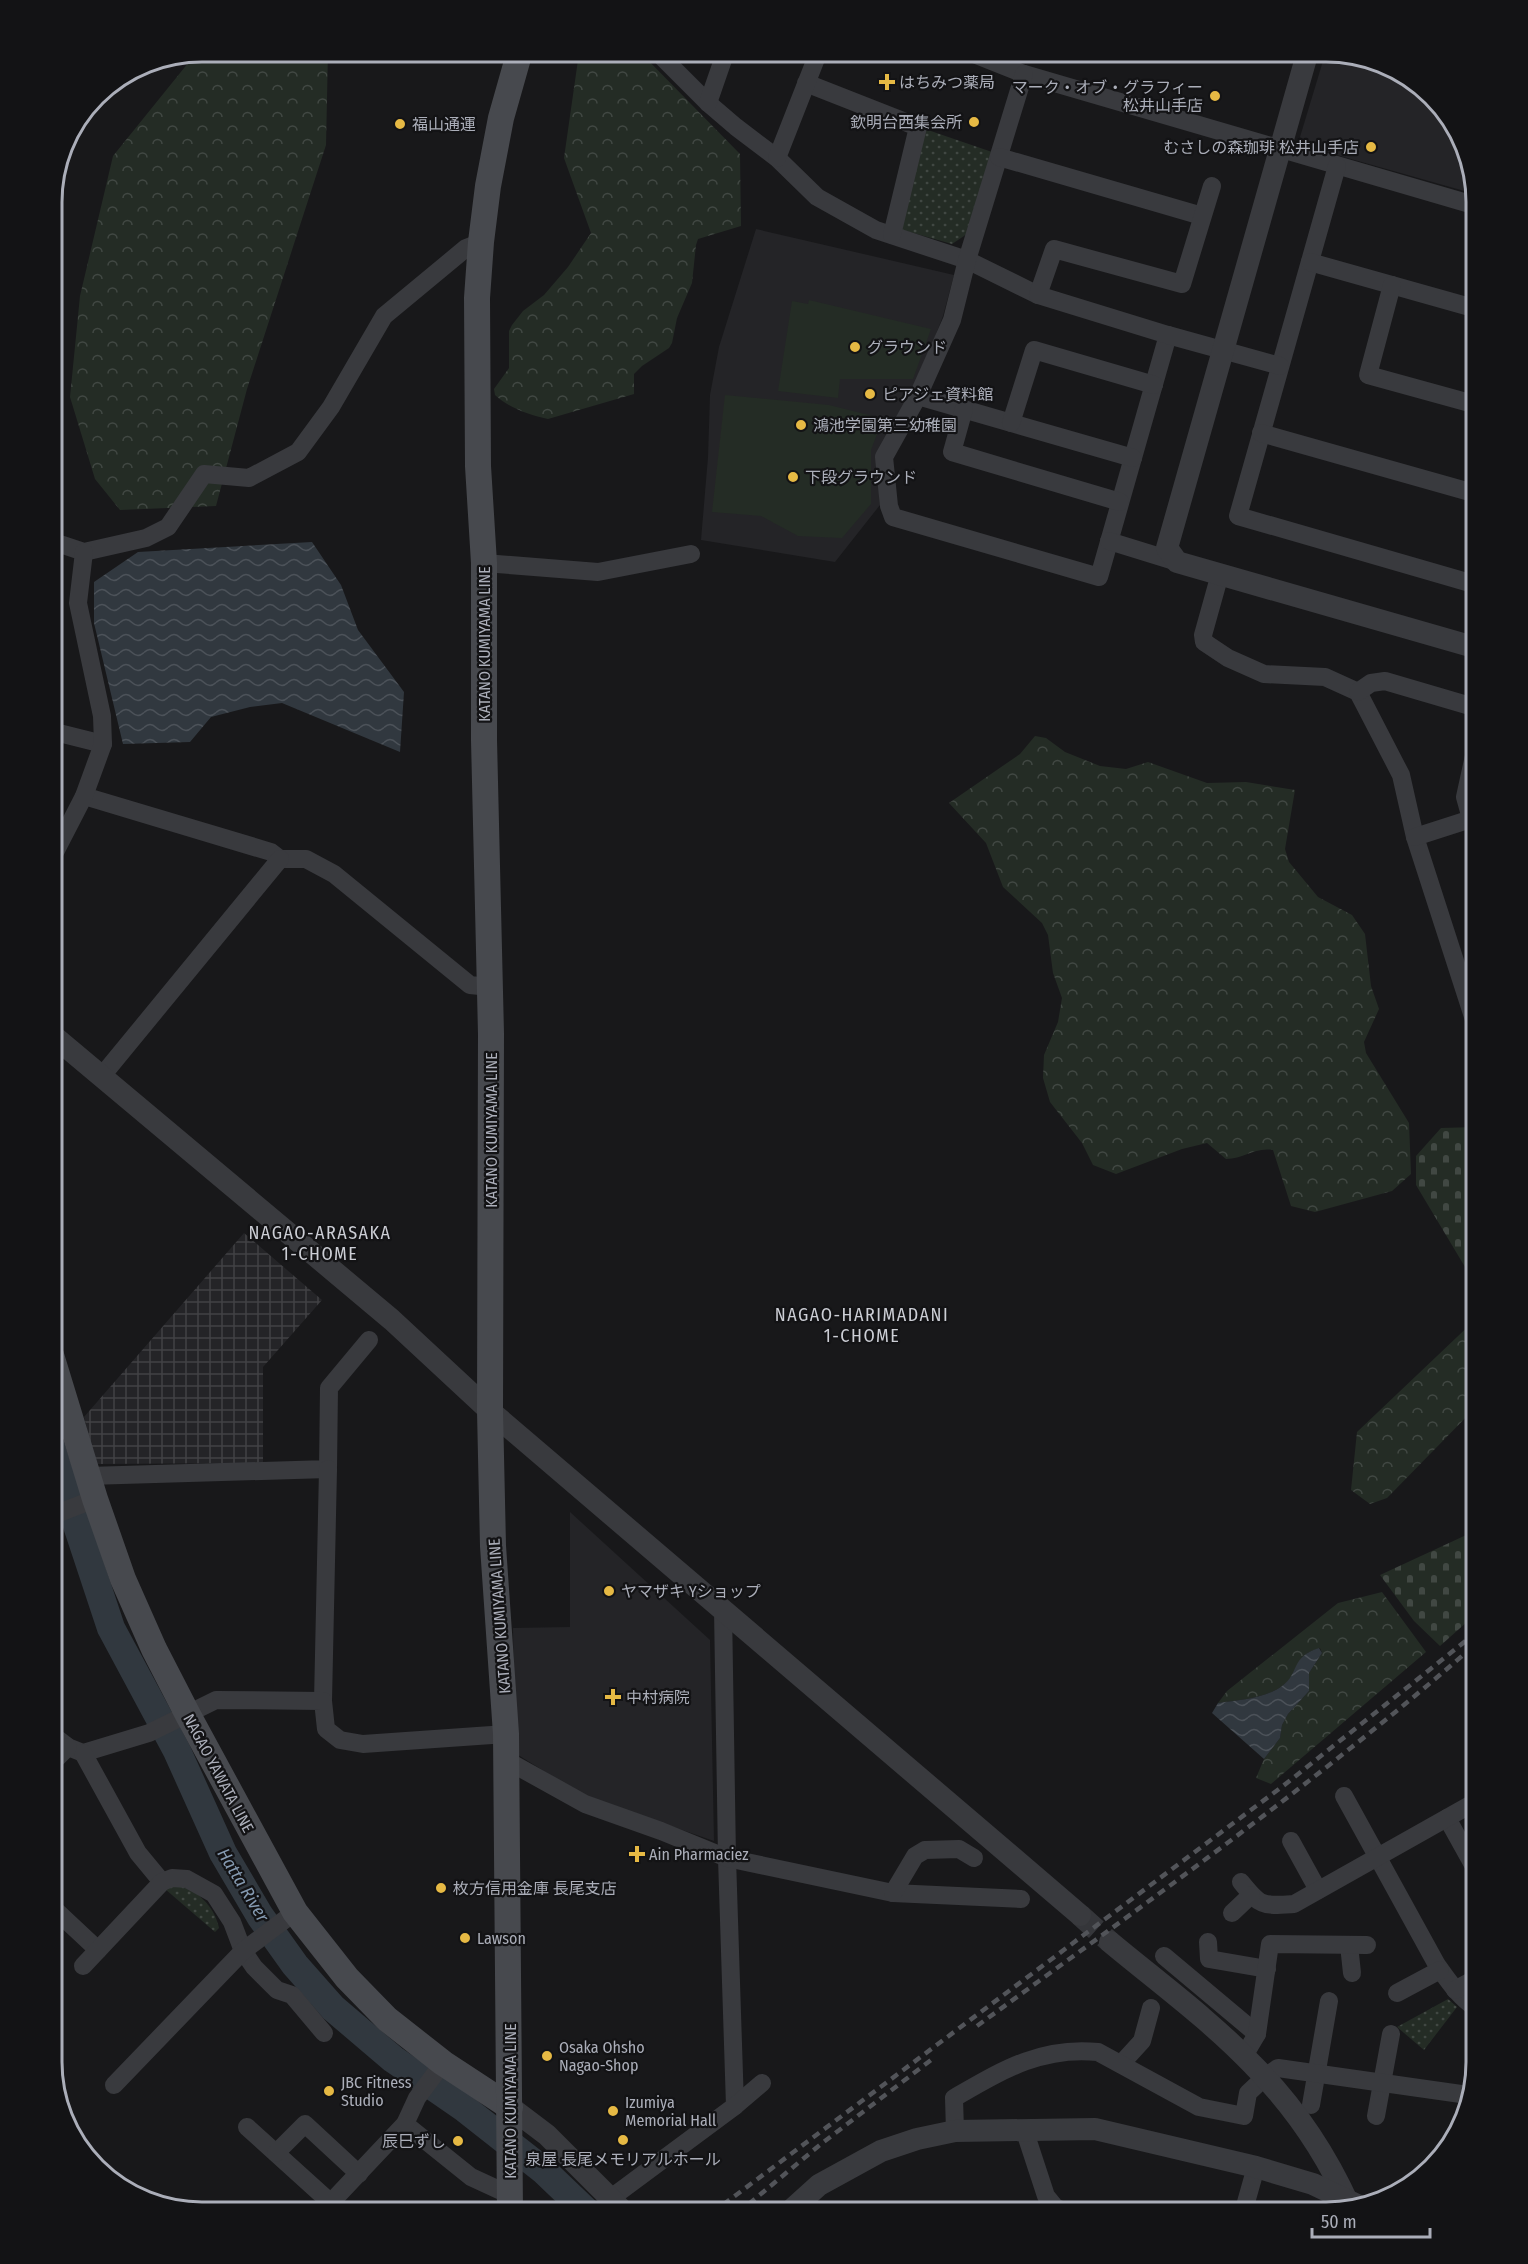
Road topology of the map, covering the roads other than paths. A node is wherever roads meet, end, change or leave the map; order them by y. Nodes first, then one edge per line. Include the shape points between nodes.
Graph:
1 (517, 62) edge
2 (667, 62) edge
3 (722, 62) edge
4 (815, 62) edge
5 (994, 62) edge
6 (1305, 62) edge
7 (1024, 74) junction
8 (806, 83) junction
9 (708, 103) junction
10 (1280, 149) junction
11 (999, 157) junction
12 (777, 158) junction
13 (1337, 166) junction
14 (1212, 186) dead end
15 (1466, 203) edge
16 (1202, 216) junction
17 (892, 235) junction
18 (481, 242) junction
19 (967, 260) junction
20 (1310, 262) junction
21 (1392, 285) junction
22 (1038, 295) junction
23 (1466, 306) edge
24 (1168, 335) junction
25 (1224, 351) junction
26 (1280, 366) junction
27 (1154, 385) junction
28 (918, 396) junction
29 (1466, 402) edge
30 (964, 409) junction
31 (1011, 423) junction
32 (1261, 433) junction
33 (1133, 458) junction
34 (1466, 491) edge
35 (1120, 502) junction
36 (1109, 542) junction
37 (62, 545) edge
38 (84, 552) junction
39 (691, 554) dead end
40 (1178, 562) junction
41 (484, 563) junction
42 (1220, 574) junction
43 (1466, 582) edge
44 (1466, 645) edge
45 (1358, 692) junction
46 (1466, 705) edge
47 (62, 734) edge
48 (103, 744) junction
49 (84, 796) junction
50 (1466, 821) edge
51 (1415, 837) junction
52 (62, 839) edge
53 (280, 859) junction
54 (490, 987) junction
55 (1466, 995) edge
56 (62, 1043) edge
57 (101, 1077) junction
58 (369, 1340) dead end
59 (62, 1397) edge
60 (490, 1411) junction
61 (328, 1469) junction
62 (88, 1493) junction
63 (62, 1509) edge
64 (723, 1609) junction
65 (323, 1701) junction
66 (183, 1718) junction
67 (506, 1734) junction
68 (62, 1741) edge
69 (75, 1750) junction
70 (62, 1758) edge
71 (506, 1760) junction
72 (1344, 1796) dead end
73 (1466, 1807) edge
74 (1447, 1818) junction
75 (1291, 1841) dead end
76 (1466, 1852) edge
77 (1377, 1857) junction
78 (727, 1858) junction
79 (974, 1858) dead end
80 (162, 1882) junction
81 (1318, 1890) junction
82 (893, 1893) junction
83 (1021, 1899) dead end
84 (295, 1912) junction
85 (1232, 1913) dead end
86 (62, 1916) edge
87 (1080, 1916) tunnel mouth
88 (1208, 1941) dead end
89 (1110, 1942) tunnel mouth
90 (98, 1950) junction
91 (243, 1951) junction
92 (1164, 1956) dead end
93 (1224, 1962) junction
94 (83, 1966) dead end
95 (1267, 1969) junction
96 (1440, 1970) junction
97 (1352, 1973) dead end
98 (1466, 1984) edge
99 (1202, 1988) junction
100 (1455, 1990) junction
101 (1397, 1993) dead end
102 (1329, 2001) dead end
103 (1466, 2002) edge
104 (1151, 2008) dead end
105 (324, 2033) dead end
106 (1257, 2034) junction
107 (1391, 2034) dead end
108 (1244, 2056) junction
109 (1121, 2064) junction
110 (440, 2067) junction
111 (1316, 2073) junction
112 (1265, 2077) junction
113 (1383, 2081) junction
114 (762, 2084) dead end
115 (114, 2085) dead end
116 (1463, 2094) edge
117 (1311, 2105) dead end
118 (735, 2106) junction
119 (1376, 2116) dead end
120 (510, 2117) junction
121 (405, 2124) junction
122 (247, 2127) dead end
123 (955, 2131) junction
124 (1025, 2132) junction
125 (276, 2153) junction
126 (1256, 2167) junction
127 (359, 2174) junction
128 (510, 2196) edge
129 (1349, 2200) edge
130 (1345, 2201) edge
131 (321, 2202) edge
132 (332, 2202) edge
133 (615, 2202) edge
134 (622, 2202) edge
135 (800, 2202) edge
136 (1051, 2202) edge
137 (1246, 2202) edge

1 - 18 main road, KATANO KUMIYAMA LINE via 501,118
2 - 9 street
3 - 9 street
4 - 8 street
5 - 7 street
6 - 10 street
7 - 10 street
7 - 11 street
8 - 12 street
8 - 17 street via 918,127
9 - 12 street
10 - 13 street
10 - 25 street
11 - 16 street
11 - 19 street
12 - 17 street via 817,197
13 - 15 street
13 - 20 street
14 - 16 street
16 - 22 street via 1182,284 1054,249
17 - 19 street
18 - 38 street via 466,248 384,316 331,407 298,452 249,478 204,474 168,527 146,538
18 - 41 main road, KATANO KUMIYAMA LINE via 477,298 478,466
19 - 22 street
19 - 28 street via 952,320
20 - 21 street
20 - 26 street
21 - 23 street
21 - 29 street via 1368,375
22 - 24 street
24 - 25 street
24 - 27 street
25 - 26 street
25 - 40 street via 1167,548
26 - 32 street
27 - 31 street via 1034,350
27 - 33 street
28 - 30 street
28 - 36 street via 884,457 893,517 1099,578
30 - 31 street
30 - 35 street via 952,452
31 - 33 street
32 - 34 street
32 - 43 street via 1238,516
33 - 35 street
35 - 36 street
36 - 40 street
37 - 38 street
38 - 48 street via 78,603 102,717
39 - 41 street via 584,573
40 - 42 street
41 - 54 main road, KATANO KUMIYAMA LINE
42 - 44 street
42 - 45 street via 1204,642 1264,674 1325,677
45 - 46 street via 1371,683 1384,681
45 - 51 street via 1401,775
47 - 48 street
48 - 49 street
49 - 52 street
49 - 53 street via 271,852
50 - 51 street
51 - 55 street
53 - 54 street via 306,860 334,874 470,985
53 - 57 street
54 - 60 main road, KATANO KUMIYAMA LINE
56 - 57 street
57 - 60 street via 392,1320
58 - 61 street via 329,1388
59 - 62 main road, NAGAO YAWATA LINE
60 - 64 street
60 - 67 main road, KATANO KUMIYAMA LINE via 493,1546
61 - 62 street
61 - 65 street
62 - 63 street
62 - 66 main road, NAGAO YAWATA LINE
64 - 78 street
64 - 87 street
65 - 66 street via 216,1700
65 - 67 street via 326,1729 340,1740 363,1744
66 - 69 street via 149,1733
66 - 84 main road, NAGAO YAWATA LINE
67 - 71 main road, KATANO KUMIYAMA LINE
68 - 69 street
69 - 70 street
69 - 80 street via 138,1853
71 - 78 street via 585,1804
71 - 120 main road, KATANO KUMIYAMA LINE
72 - 77 street
73 - 74 street
74 - 76 street
74 - 77 street
75 - 81 street
77 - 81 street
77 - 96 street
78 - 82 street
78 - 118 street
79 - 82 street via 959,1849 925,1850 915,1856
80 - 90 street
80 - 91 street via 172,1878 187,1880 214,1894 232,1922
81 - 85 street via 1293,1904 1266,1906 1246,1889
82 - 83 street
84 - 91 street
84 - 110 main road, NAGAO YAWATA LINE via 347,1978
86 - 90 street
88 - 93 street via 1209,1959
89 - 108 street
90 - 94 street
91 - 105 street via 277,1990 292,1995
91 - 115 street
92 - 99 street
93 - 95 street
93 - 99 street
95 - 97 street via 1270,1944 1358,1945
95 - 106 street
96 - 100 street
96 - 101 street
98 - 100 street
99 - 106 street
100 - 103 street
102 - 111 street
104 - 109 street via 1142,2041
106 - 108 street
107 - 113 street
108 - 112 street
109 - 112 street via 1199,2107 1244,2116 1248,2093
109 - 123 street via 1098,2052 1080,2050 1038,2056 1004,2069 954,2098
110 - 120 main road, NAGAO YAWATA LINE
110 - 121 street via 417,2098
111 - 112 street via 1278,2068
111 - 113 street
111 - 117 street
112 - 129 street via 1294,2113
113 - 116 street
113 - 119 street
114 - 118 street
118 - 134 street
120 - 128 main road, KATANO KUMIYAMA LINE
120 - 133 street via 547,2135
121 - 127 street
121 - 128 street via 471,2177
122 - 125 street
123 - 124 street
123 - 135 street via 917,2139 870,2157 819,2185
124 - 126 street via 1095,2130
124 - 136 street
125 - 127 street via 304,2124
125 - 131 street
126 - 130 street via 1313,2184
126 - 137 street
127 - 132 street

